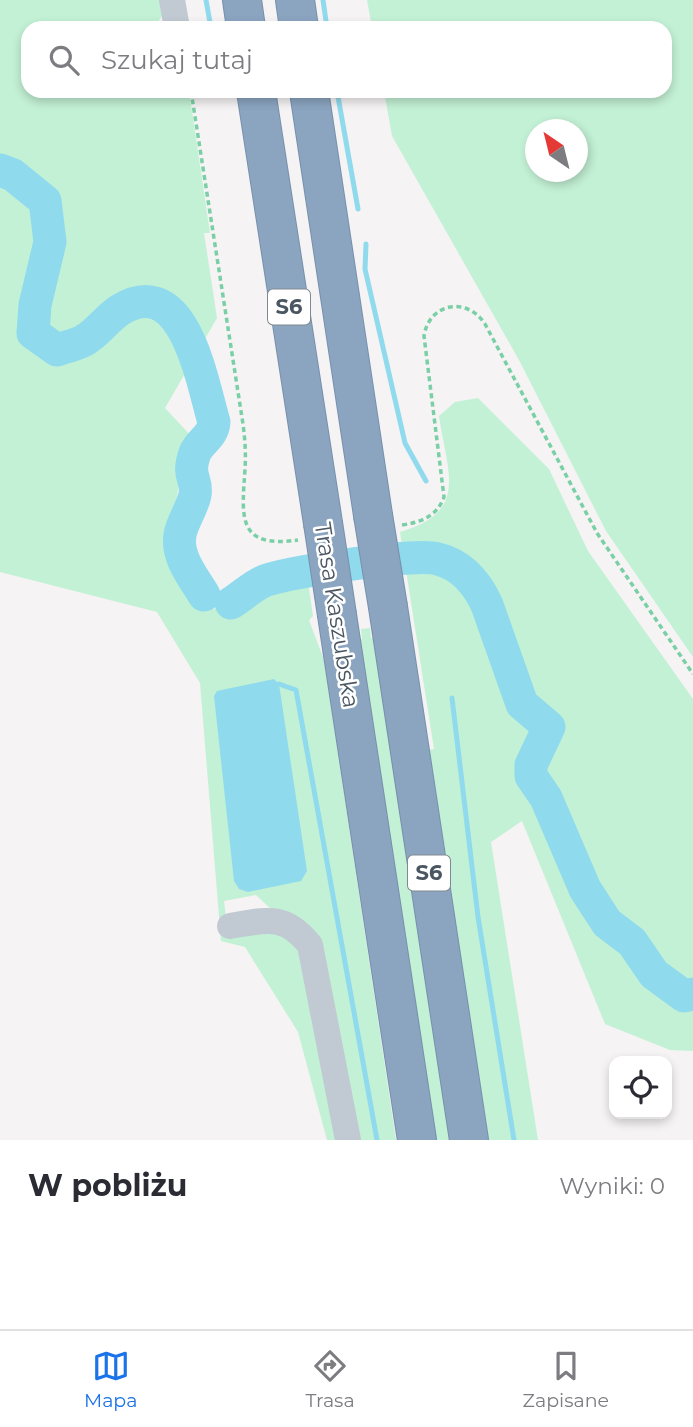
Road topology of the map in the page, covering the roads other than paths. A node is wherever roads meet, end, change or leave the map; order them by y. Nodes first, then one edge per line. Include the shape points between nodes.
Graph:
1 (172, 0) edge
2 (242, 0) edge
3 (295, 0) edge
4 (176, 21) edge
5 (245, 21) edge
6 (298, 21) edge
7 (257, 98) edge
8 (310, 98) edge
9 (230, 926) dead end
10 (348, 1140) edge
11 (417, 1140) edge
12 (469, 1140) edge

1 - 4 lane
2 - 5 highway
3 - 6 highway
7 - 11 highway, Trasa Kaszubska / S6, bridge
8 - 12 highway, S6, bridge
9 - 10 lane via 272,919 300,932 310,945

